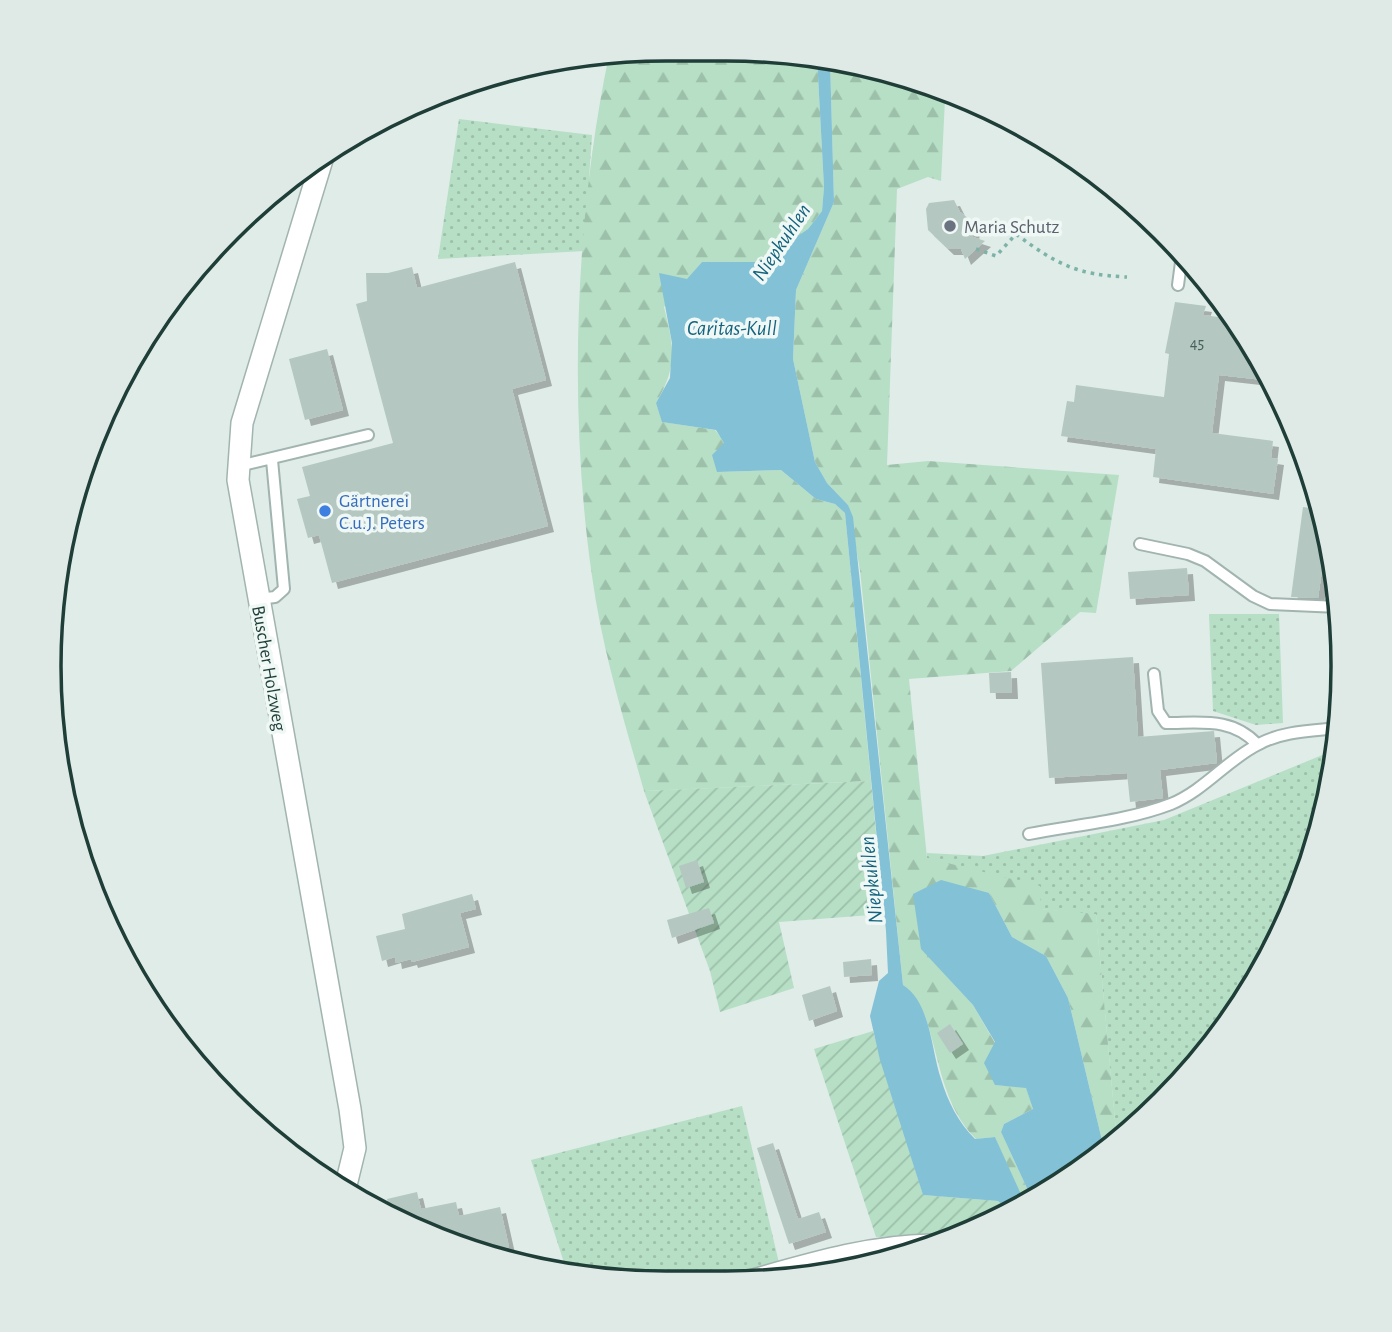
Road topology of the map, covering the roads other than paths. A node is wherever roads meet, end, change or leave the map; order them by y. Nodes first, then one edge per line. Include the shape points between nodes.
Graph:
1 (318, 171) edge
2 (1180, 266) edge
3 (1178, 285) dead end
4 (368, 435) dead end
5 (272, 460) junction
6 (239, 466) junction
7 (1140, 544) dead end
8 (258, 599) junction
9 (1328, 606) edge
10 (1154, 674) dead end
11 (1327, 730) edge
12 (1257, 744) junction
13 (1029, 834) dead end
14 (347, 1180) edge
15 (900, 1245) edge
16 (804, 1266) edge

1 - 6 street, Buscher Holzweg via 242,422
2 - 3 lane
4 - 5 lane
5 - 6 lane
5 - 8 lane via 284,589 275,597
6 - 8 street, Buscher Holzweg
7 - 9 lane via 1197,558 1270,604
8 - 14 street, Buscher Holzweg via 350,1109 355,1148
10 - 12 lane via 1158,711 1166,723 1226,723
11 - 12 lane via 1284,734
12 - 13 lane via 1198,790 1171,804
15 - 16 street

